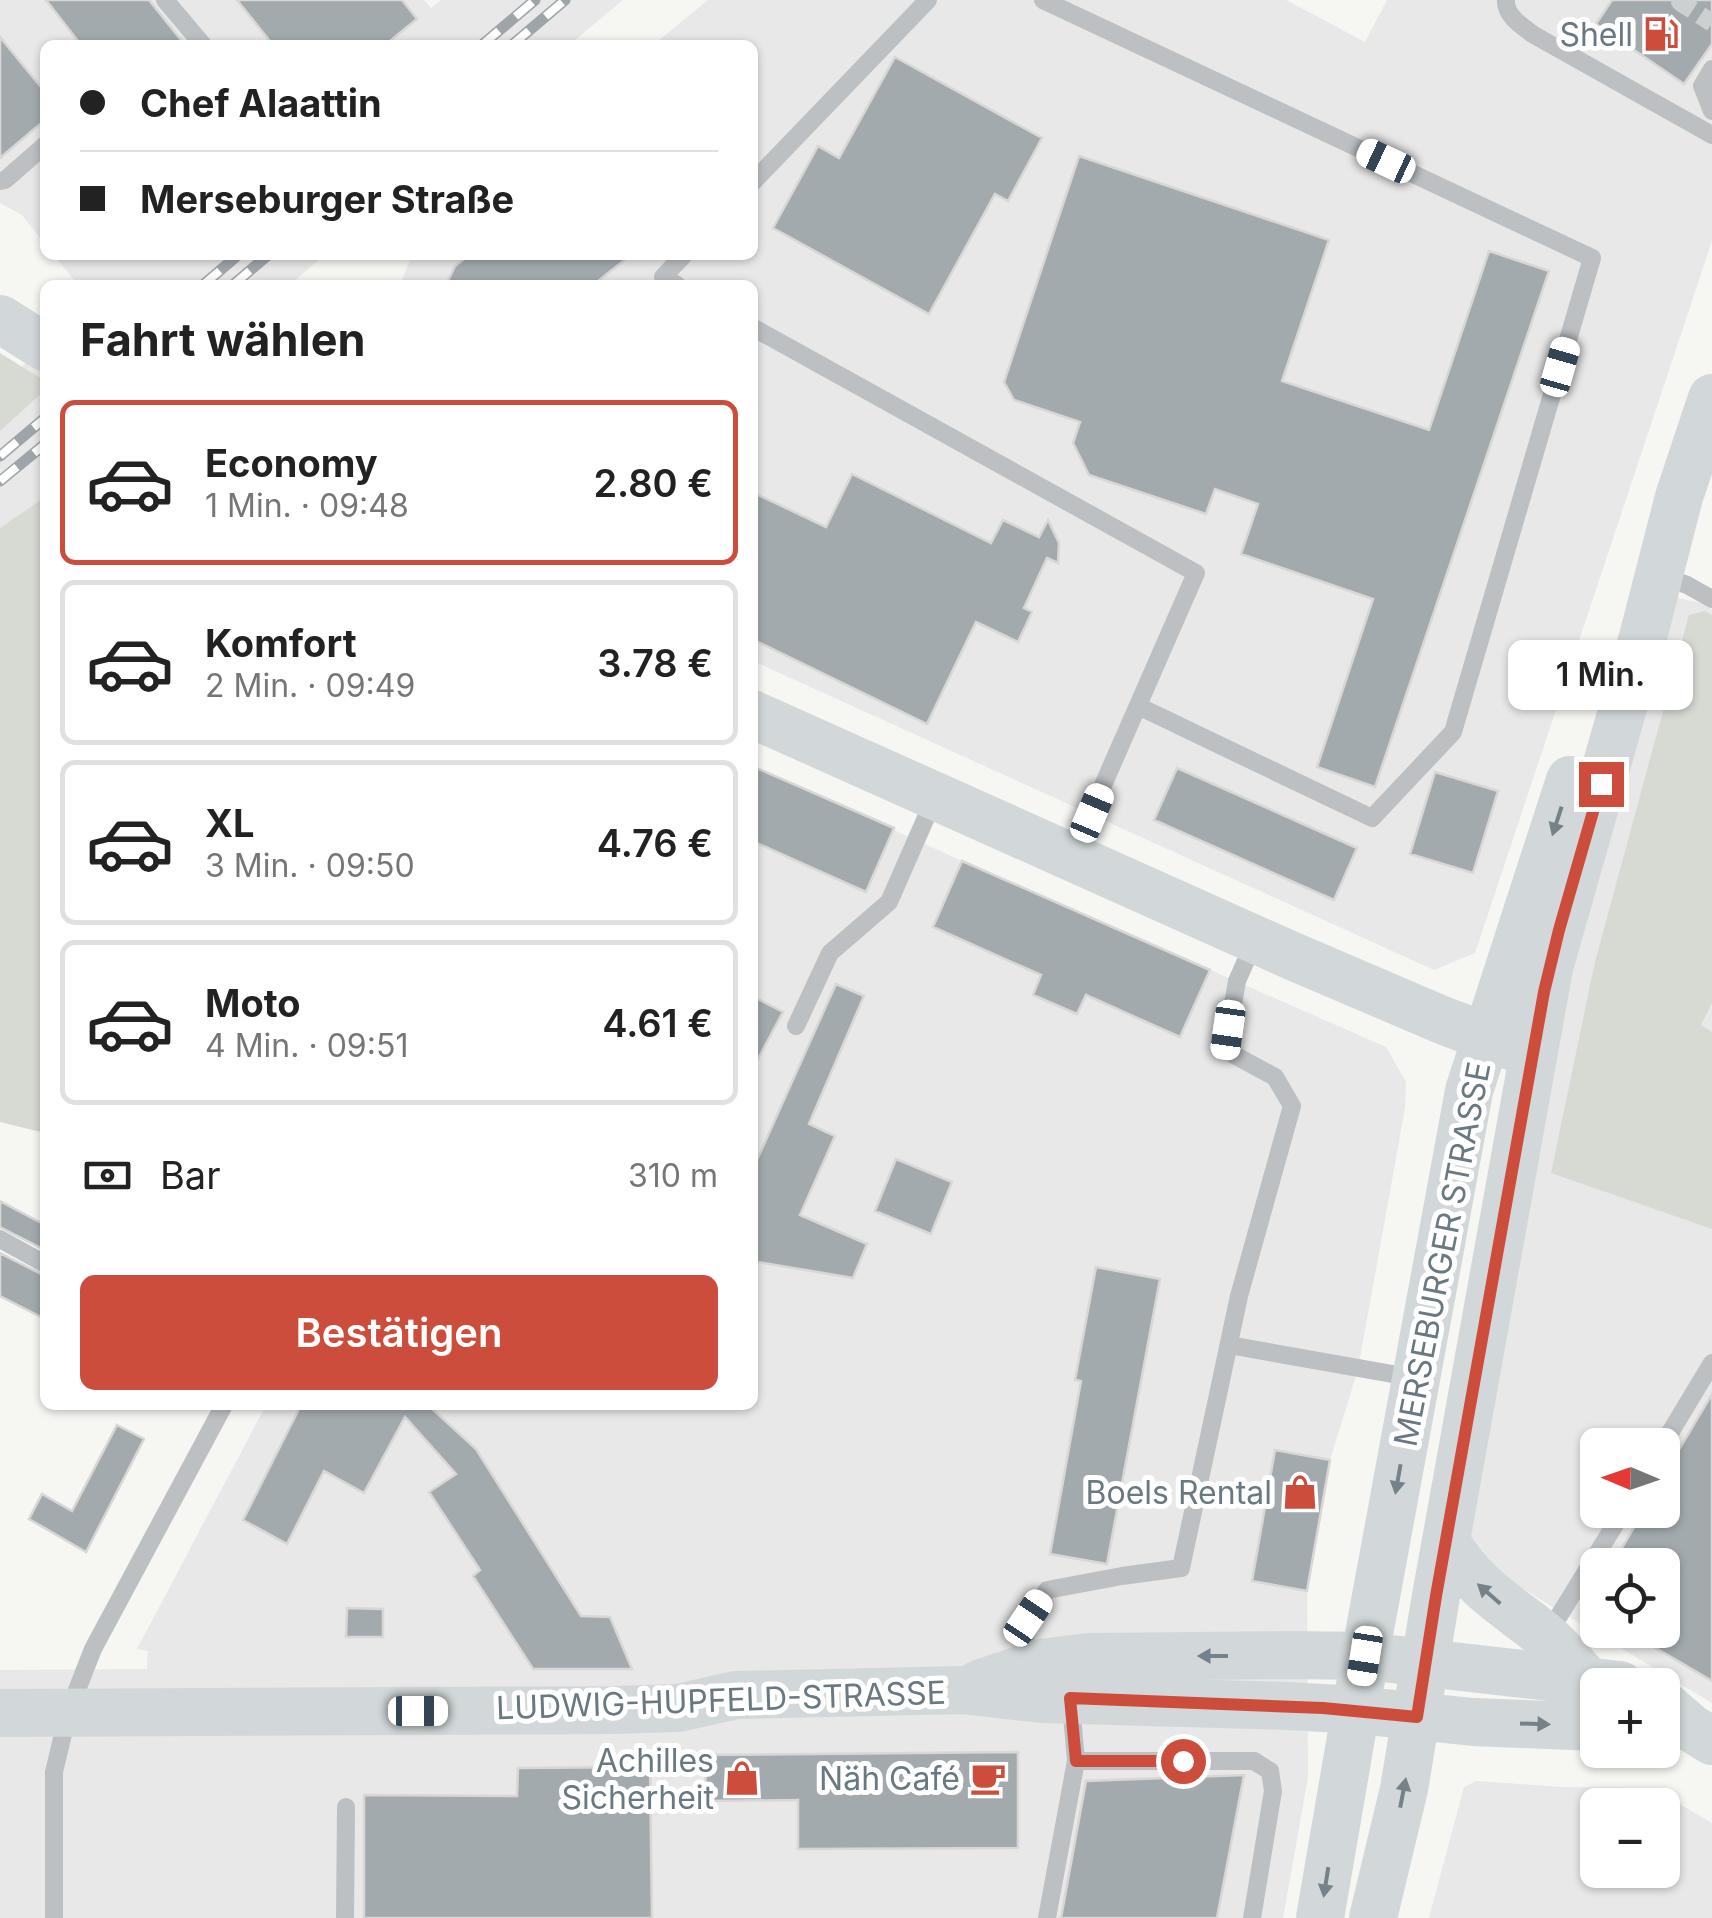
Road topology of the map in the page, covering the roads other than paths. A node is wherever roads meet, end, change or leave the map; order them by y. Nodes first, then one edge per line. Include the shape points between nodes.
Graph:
1 (165, 0) edge
2 (928, 0) edge
3 (1043, 0) edge
4 (1506, 0) edge
5 (199, 40) edge
6 (1712, 69) edge
7 (1712, 111) edge
8 (1712, 136) edge
9 (40, 149) edge
10 (758, 177) edge
11 (0, 181) edge
12 (679, 260) edge
13 (668, 280) edge
14 (758, 330) edge
15 (1712, 398) edge
16 (1678, 497) junction
17 (1660, 575) junction
18 (1712, 599) edge
19 (1138, 706) junction
20 (758, 717) edge
21 (935, 796) junction
22 (1072, 857) junction
23 (1255, 940) junction
24 (796, 1026) dead end
25 (1486, 1037) junction
26 (1533, 1055) junction
27 (0, 1239) edge
28 (40, 1261) edge
29 (1229, 1344) junction
30 (1709, 1374) edge
31 (1415, 1378) junction
32 (221, 1410) edge
33 (1674, 1428) edge
34 (1613, 1528) edge
35 (1446, 1542) junction
36 (1546, 1637) junction
37 (1365, 1656) junction
38 (1425, 1662) junction
39 (1585, 1668) edge
40 (1020, 1670) junction
41 (1580, 1680) edge
42 (962, 1690) junction
43 (1070, 1698) junction
44 (1357, 1710) junction
45 (0, 1713) edge
46 (68, 1713) junction
47 (1417, 1717) junction
48 (1580, 1726) edge
49 (1076, 1761) junction
50 (346, 1807) dead end
51 (54, 1918) edge
52 (345, 1918) edge
53 (1047, 1918) edge
54 (1252, 1918) edge
55 (1320, 1918) edge
56 (1373, 1918) edge

1 - 5 street
2 - 10 street
3 - 19 street via 1592,258 1453,732 1372,818
4 - 8 street via 1510,14 1534,35
6 - 7 street via 1702,86
9 - 11 street
12 - 13 street via 663,277
14 - 19 street via 1196,573
15 - 16 main road, MERSEBURGER STRASSE
16 - 17 main road, MERSEBURGER STRASSE
16 -> 25 main road, MERSEBURGER STRASSE via 1617,642
17 - 18 street
17 - 26 main road, MERSEBURGER STRASSE via 1559,930
19 - 22 street
20 - 21 main road
21 - 22 main road
21 - 24 street via 888,902 830,953
22 - 23 main road
23 - 25 main road
23 - 29 street via 1237,982 1226,1050 1276,1077 1292,1106
25 - 26 main road
25 - 31 main road, MERSEBURGER STRASSE via 1469,1091
26 - 35 main road, MERSEBURGER STRASSE
27 - 28 street
29 - 31 street
29 - 40 street via 1181,1568 1047,1590 1028,1618
30 - 33 street
31 -> 37 main road, MERSEBURGER STRASSE
32 - 46 street via 92,1650
34 - 36 street
36 -> 35 main road via 1470,1576
35 - 38 main road, MERSEBURGER STRASSE
36 - 39 main road
37 - 38 main road, LUDWIG-HUPFELD-STRASSE
37 -> 40 main road, LUDWIG-HUPFELD-STRASSE via 1088,1657
37 - 44 main road, MERSEBURGER STRASSE
38 - 41 main road, LUDWIG-HUPFELD-STRASSE
38 - 47 main road, MERSEBURGER STRASSE
40 - 42 main road, LUDWIG-HUPFELD-STRASSE
42 - 43 main road, LUDWIG-HUPFELD-STRASSE
42 - 46 main road, LUDWIG-HUPFELD-STRASSE via 736,1695 646,1709
43 - 44 main road, LUDWIG-HUPFELD-STRASSE
43 - 49 street
44 - 47 main road, LUDWIG-HUPFELD-STRASSE
44 -> 55 main road, MERSEBURGER STRASSE
45 - 46 main road, LUDWIG-HUPFELD-STRASSE
46 - 51 street via 54,1772
47 -> 48 main road, LUDWIG-HUPFELD-STRASSE
56 -> 47 main road, MERSEBURGER STRASSE
49 - 53 street
49 - 54 street via 1254,1761 1270,1771 1273,1792
50 - 52 street

